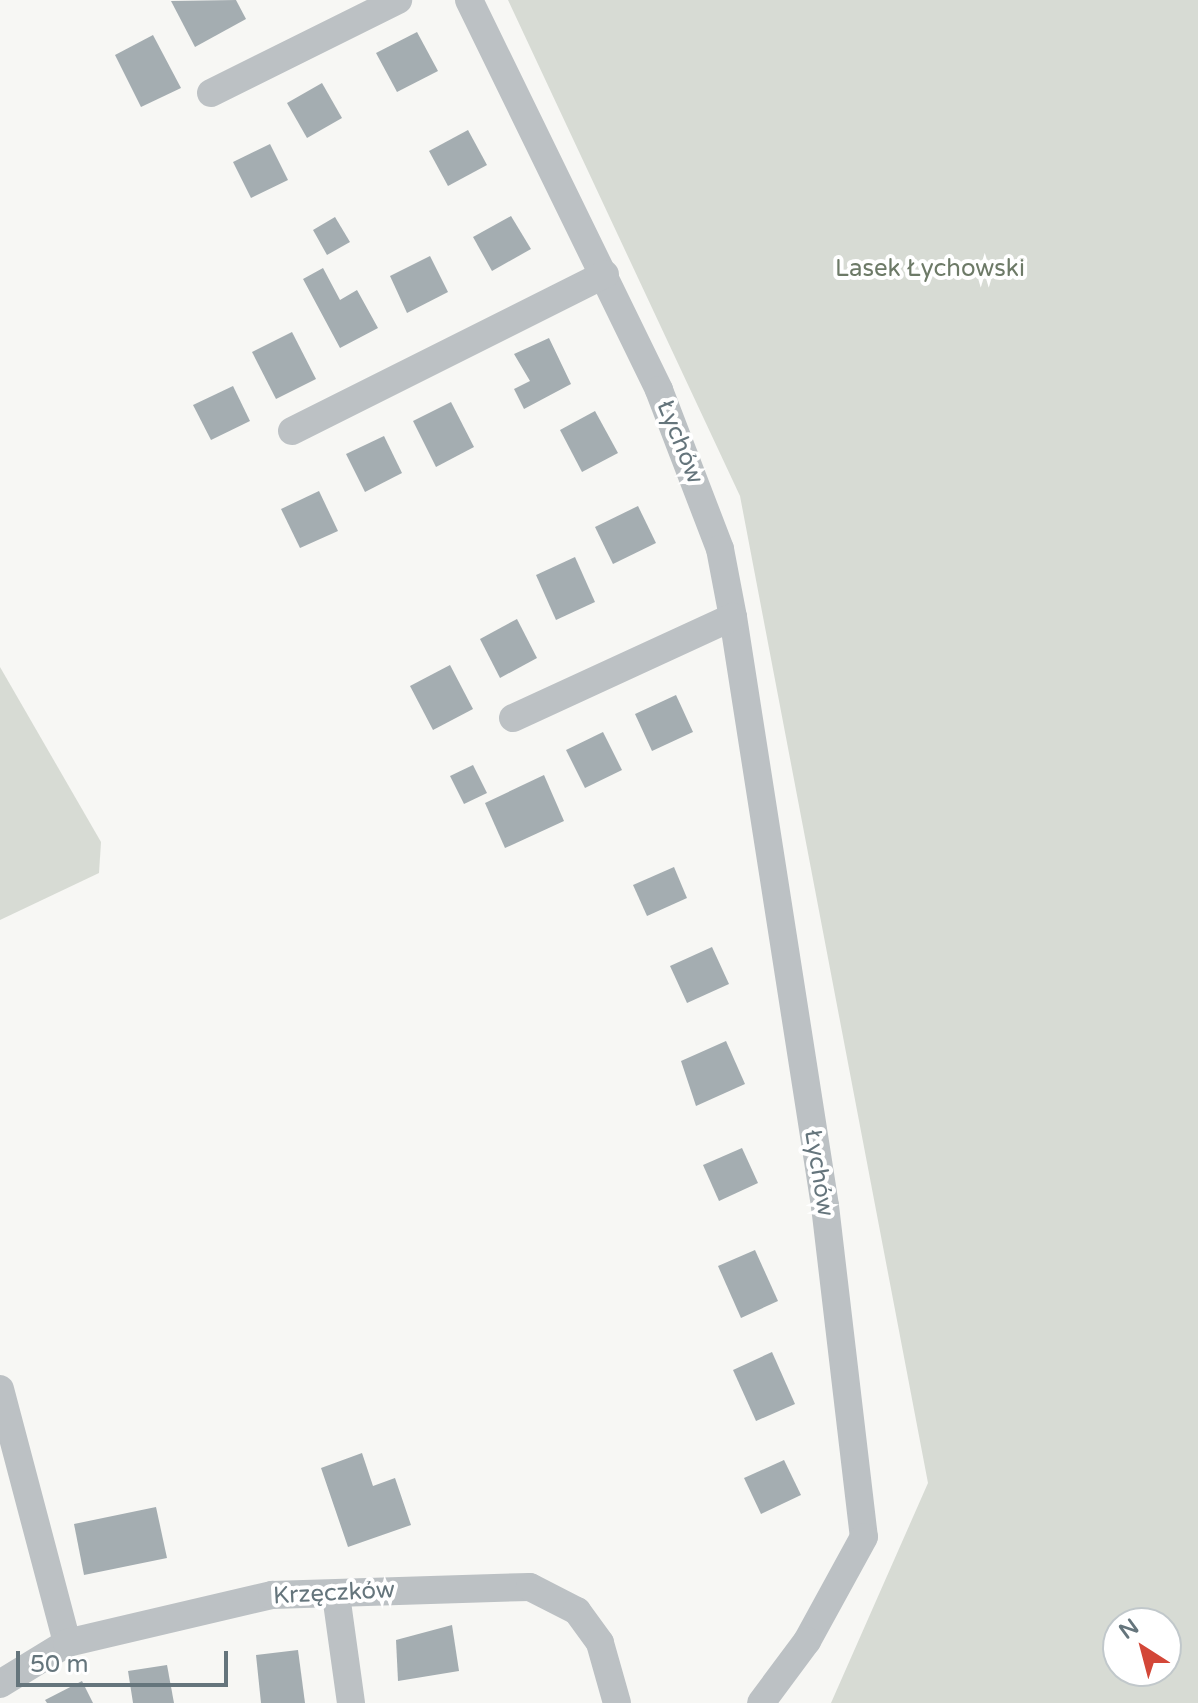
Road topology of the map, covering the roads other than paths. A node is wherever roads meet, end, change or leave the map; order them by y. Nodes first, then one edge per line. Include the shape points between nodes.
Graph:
1 (398, 0) edge
2 (469, 0) edge
3 (211, 93) dead end
4 (605, 274) junction
5 (292, 431) dead end
6 (733, 617) junction
7 (513, 718) dead end
8 (0, 1389) edge
9 (336, 1595) junction
10 (67, 1643) junction
11 (0, 1684) edge
12 (351, 1703) edge
13 (617, 1703) edge
14 (761, 1703) edge

1 - 3 street
2 - 4 street, Łychów
4 - 5 street
4 - 6 street, Łychów via 698,485
6 - 7 street
6 - 14 street, Łychów via 825,1206 864,1537 807,1641
8 - 10 street
9 - 10 street, Krzęczków via 272,1595
9 - 12 street
9 - 13 street, Krzęczków via 530,1587 585,1622 613,1673
10 - 11 street, Krzęczków

